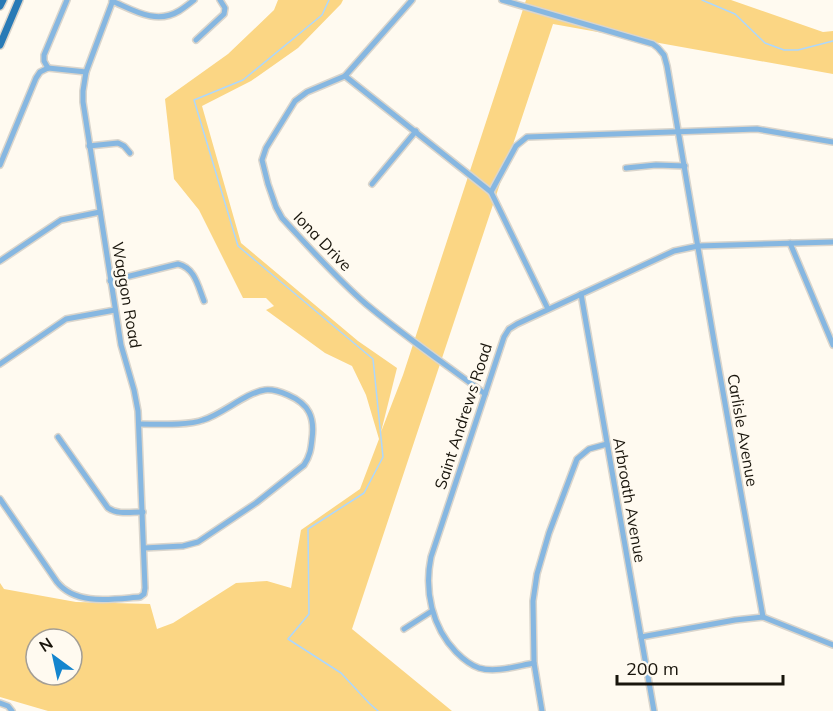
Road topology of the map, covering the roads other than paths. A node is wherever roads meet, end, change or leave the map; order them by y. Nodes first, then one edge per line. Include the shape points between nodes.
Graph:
1 (3, 0) edge
2 (19, 0) edge
3 (67, 0) edge
4 (194, 0) edge
5 (220, 0) edge
6 (412, 0) edge
7 (502, 0) edge
8 (112, 1) edge
9 (0, 6) edge
10 (196, 40) dead end
11 (0, 45) edge
12 (48, 68) junction
13 (86, 72) junction
14 (345, 76) junction
15 (416, 131) junction
16 (679, 131) junction
17 (833, 142) edge
18 (89, 146) junction
19 (130, 153) dead end
20 (0, 165) edge
21 (685, 166) junction
22 (626, 168) dead end
23 (372, 184) dead end
24 (491, 192) junction
25 (100, 212) junction
26 (833, 242) edge
27 (790, 243) junction
28 (698, 246) junction
29 (0, 261) edge
30 (110, 281) junction
31 (581, 294) junction
32 (204, 300) dead end
33 (548, 309) junction
34 (115, 310) junction
35 (833, 345) edge
36 (0, 364) edge
37 (485, 394) junction
38 (139, 424) junction
39 (58, 437) dead end
40 (607, 444) junction
41 (0, 499) edge
42 (143, 512) junction
43 (144, 548) junction
44 (432, 611) junction
45 (763, 617) junction
46 (404, 630) dead end
47 (641, 637) junction
48 (833, 645) edge
49 (534, 663) junction
50 (0, 703) edge
51 (11, 711) edge
52 (542, 711) edge
53 (654, 711) edge

1 - 9 main road
2 - 11 main road
3 - 12 street via 44,55
4 - 8 street via 179,12 155,18
5 - 10 street via 224,14
6 - 14 street, Iona Drive
7 - 16 street via 655,46 664,55
8 - 13 street, Waggon Road
12 - 13 street
12 - 20 street via 38,75
13 - 18 street, Waggon Road via 82,96
14 - 15 street
14 - 37 street, Iona Drive via 320,85 295,101 266,148 262,160 278,212 367,305
15 - 23 street
15 - 24 street
16 - 17 street via 757,129
16 - 21 street
16 - 24 street via 527,137 516,146
18 - 19 street via 118,143
18 - 25 street, Waggon Road
21 - 22 street
21 - 28 street
24 - 33 street
25 - 29 street via 61,220
25 - 30 street, Waggon Road
26 - 27 street, Saint Andrews Road
27 - 28 street, Saint Andrews Road
27 - 35 street
28 - 31 street, Saint Andrews Road via 674,251
28 - 45 street, Carlisle Avenue
30 - 32 street via 178,264 190,270
30 - 34 street, Waggon Road
31 - 33 street, Saint Andrews Road
31 - 40 street, Arbroath Avenue
33 - 37 street, Saint Andrews Road via 507,332
34 - 36 street via 66,319
34 - 38 street, Waggon Road
37 - 44 street, Saint Andrews Road via 431,557 428,578
38 - 42 street, Waggon Road
38 - 43 street via 203,420 254,394 274,390 299,401 309,411 314,428 304,465 256,503 198,542
39 - 42 street via 108,508 114,512
40 - 47 street, Arbroath Avenue
40 - 49 street via 590,449 577,459 549,533 533,601
41 - 43 street, Waggon Road via 57,582 71,594 91,599 143,596
42 - 43 street, Waggon Road
44 - 46 street
44 - 49 street, Saint Andrews Road via 451,647 471,664 492,669
45 - 47 street
45 - 48 street
47 - 53 street, Arbroath Avenue
49 - 52 street
50 - 51 street

